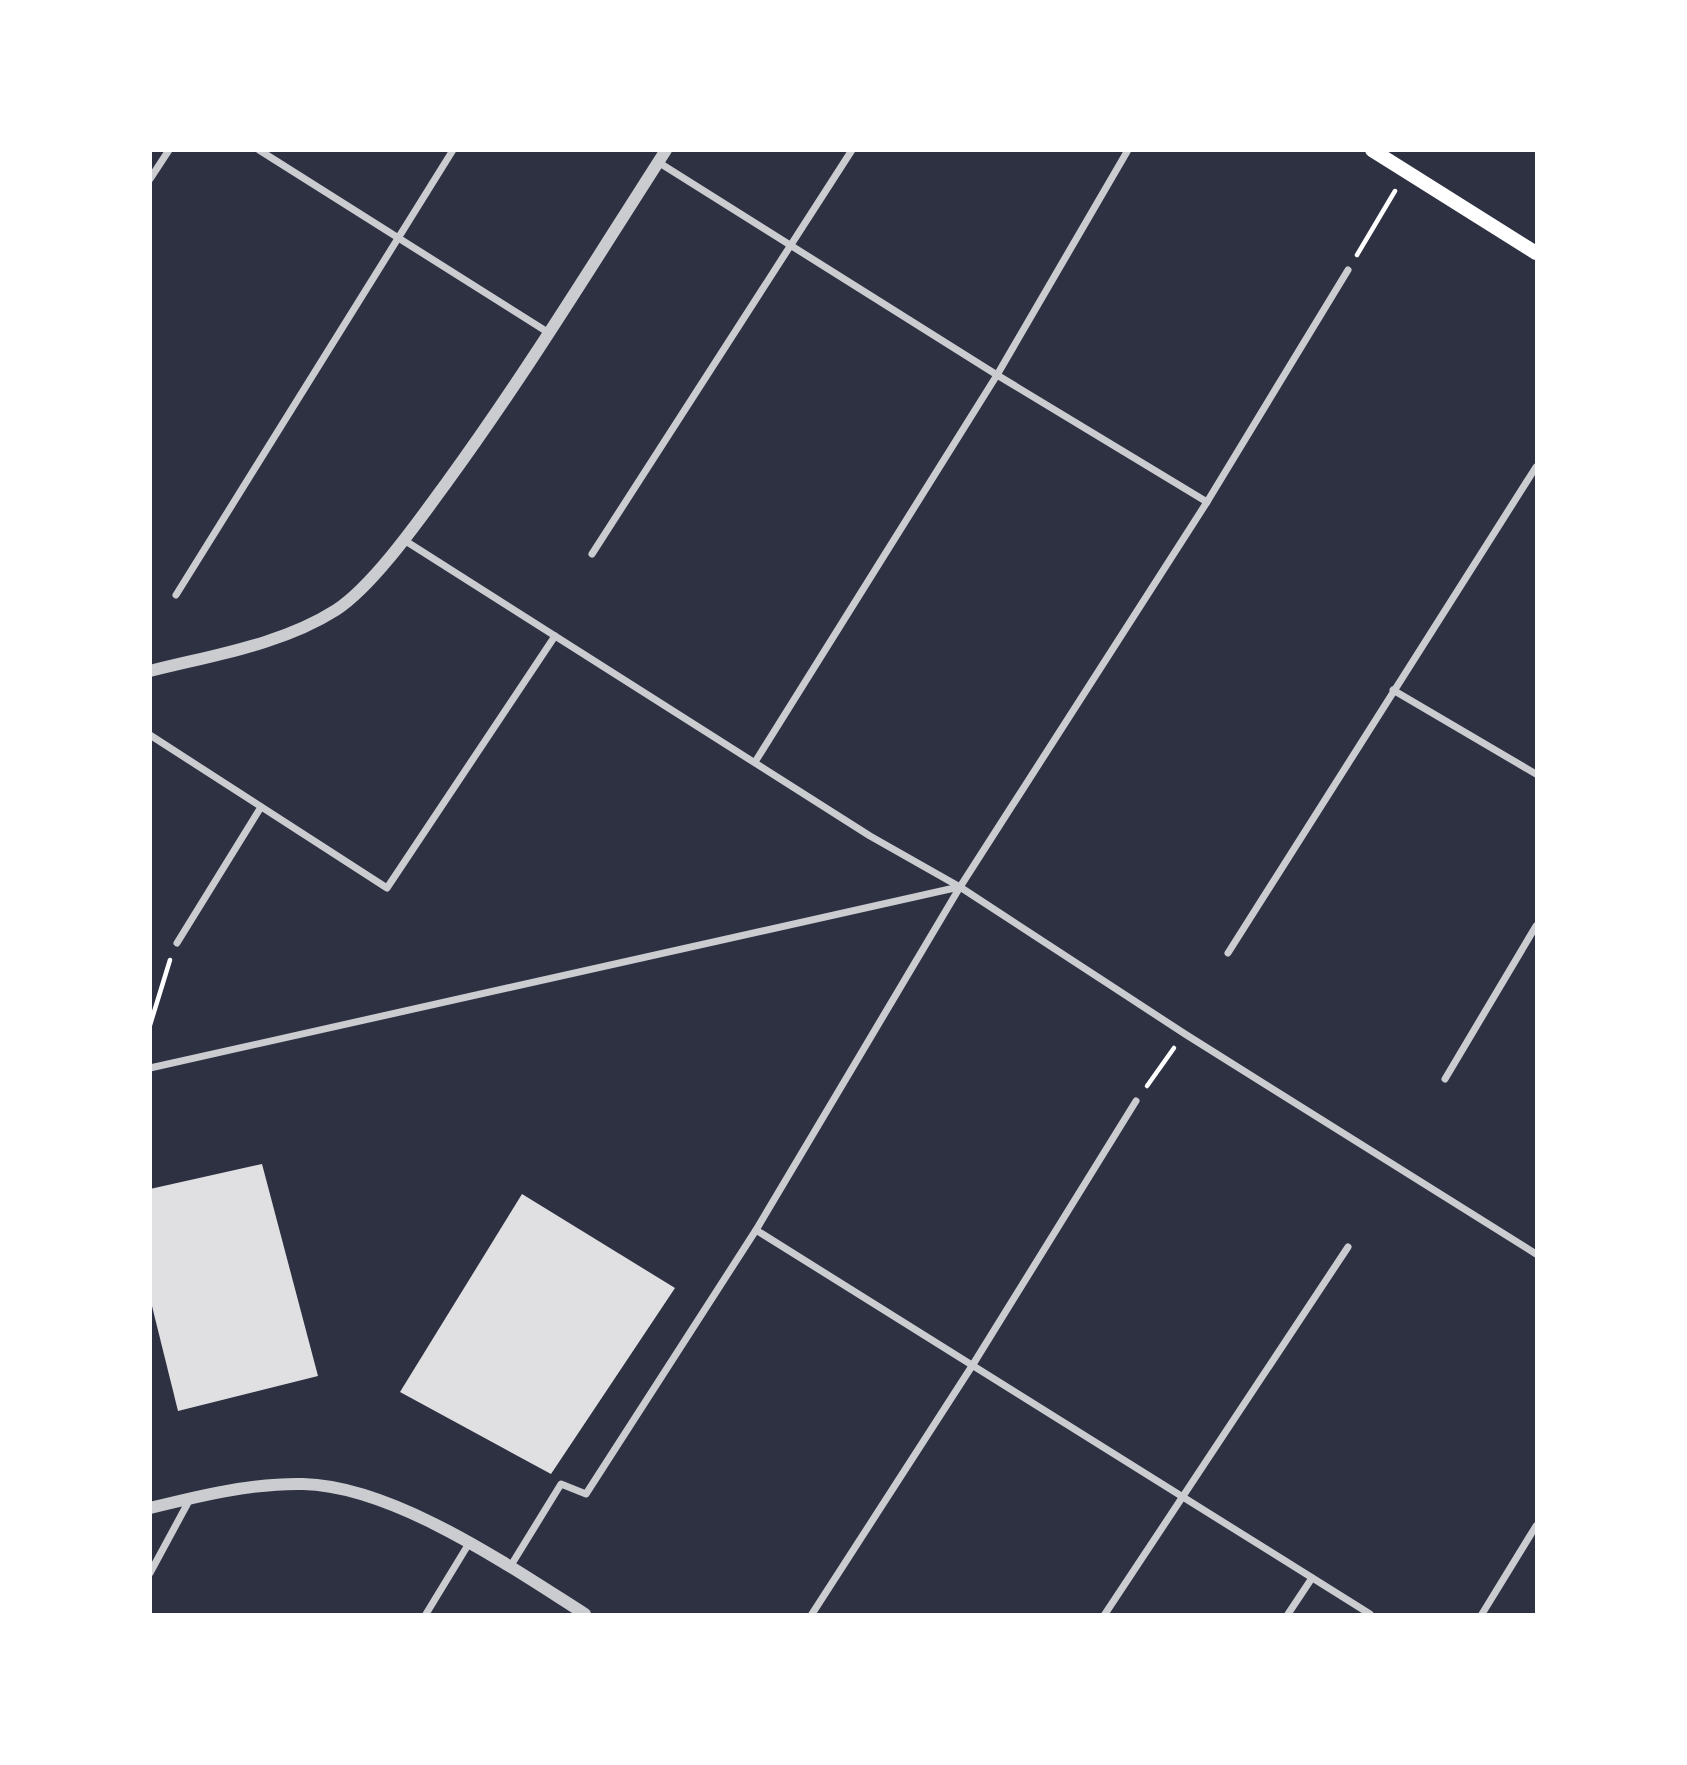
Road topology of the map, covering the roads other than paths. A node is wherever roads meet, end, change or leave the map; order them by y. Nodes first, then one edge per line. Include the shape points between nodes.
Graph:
1 (169, 150) edge
2 (259, 150) edge
3 (453, 150) edge
4 (852, 150) edge
5 (1128, 150) edge
6 (1373, 150) edge
7 (662, 156) edge
8 (150, 179) edge
9 (398, 238) junction
10 (790, 246) junction
11 (1536, 253) edge
12 (1348, 270) road end
13 (549, 333) junction
14 (997, 375) junction
15 (1536, 467) edge
16 (1207, 502) junction
17 (403, 539) junction
18 (592, 554) dead end
19 (176, 595) dead end
20 (555, 636) junction
21 (150, 671) edge
22 (1393, 690) junction
23 (150, 735) edge
24 (755, 762) junction
25 (1536, 774) edge
26 (261, 807) junction
27 (960, 887) junction
28 (1536, 926) edge
29 (177, 943) road end
30 (1228, 953) dead end
31 (150, 1068) edge
32 (1445, 1079) dead end
33 (1136, 1101) road end
34 (756, 1230) junction
35 (1348, 1247) dead end
36 (1536, 1254) edge
37 (972, 1366) junction
38 (1182, 1497) junction
39 (191, 1498) junction
40 (150, 1508) edge
41 (1536, 1527) edge
42 (468, 1545) junction
43 (510, 1567) junction
44 (150, 1573) edge
45 (1312, 1578) junction
46 (426, 1615) edge
47 (585, 1615) edge
48 (812, 1615) edge
49 (1105, 1615) edge
50 (1288, 1615) edge
51 (1370, 1615) edge
52 (1482, 1615) edge

1 - 8 street
2 - 9 street
3 - 9 street
4 - 10 street
5 - 14 street
6 - 11 main road
7 - 10 street
7 - 13 street
9 - 13 street
9 - 19 street
10 - 14 street
10 - 18 street
12 - 16 street
13 - 17 street via 510,395
14 - 16 street
14 - 24 street
15 - 22 street
16 - 27 street
17 - 20 street
17 - 21 street via 338,608 293,634
20 - 24 street
20 - 26 street via 387,888
22 - 25 street
22 - 30 street
23 - 26 street
24 - 27 street
26 - 29 street
27 - 31 street
27 - 34 street
27 - 36 street
28 - 32 street
33 - 37 street
34 - 37 street
34 - 43 street via 586,1494 561,1484
35 - 38 street
37 - 38 street
37 - 48 street
38 - 45 street
38 - 49 street
39 - 40 street
39 - 42 street via 303,1484 363,1493
39 - 44 street
41 - 52 street
42 - 43 street
42 - 46 street
43 - 47 street
45 - 50 street
45 - 51 street

